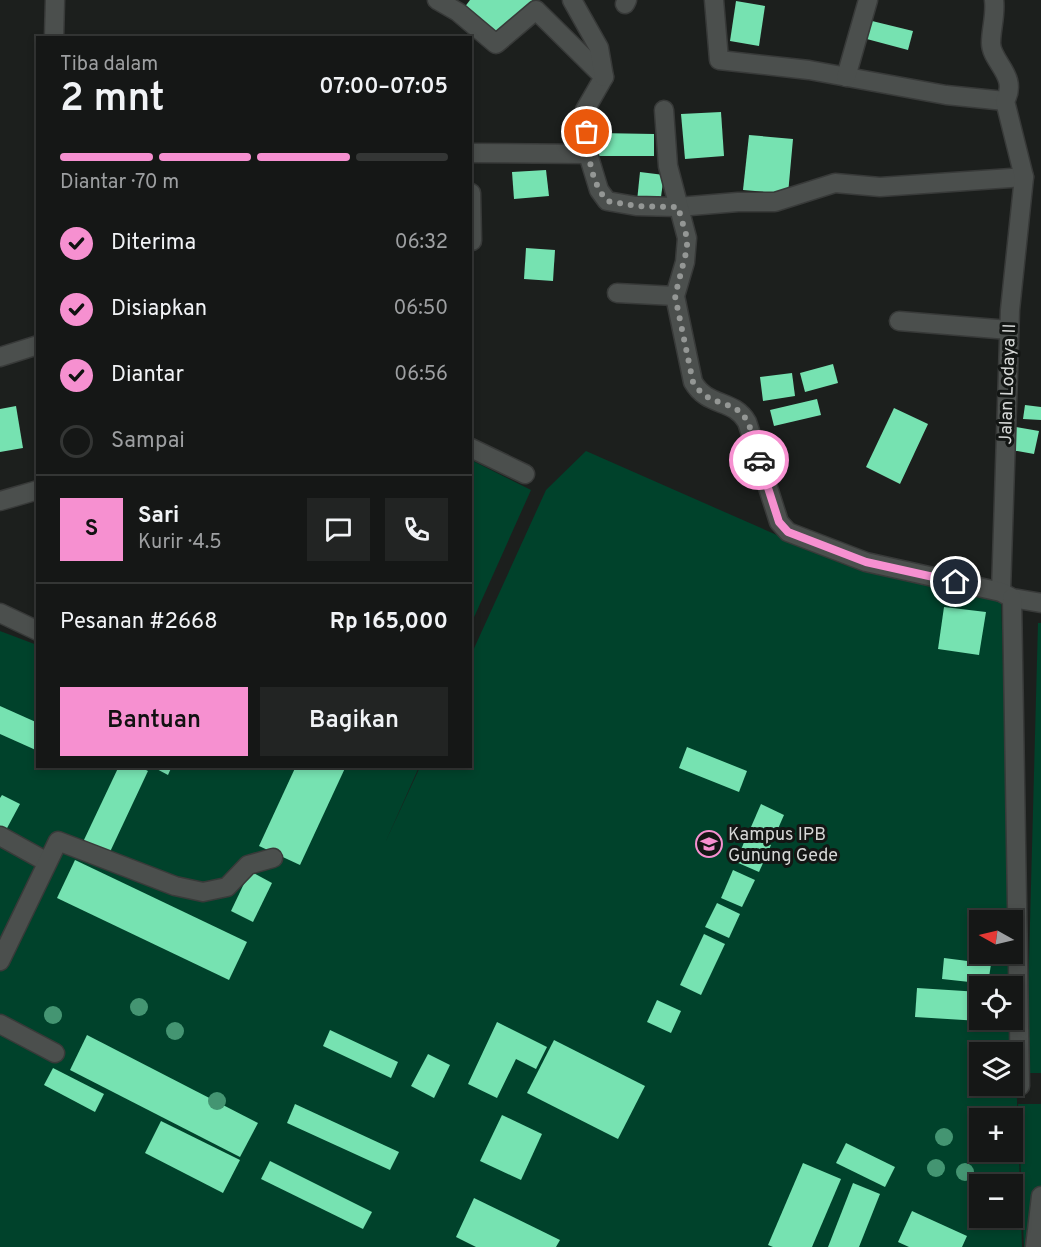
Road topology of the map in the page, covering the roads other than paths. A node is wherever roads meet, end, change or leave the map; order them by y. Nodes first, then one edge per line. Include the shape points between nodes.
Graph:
1 (56, 0) edge
2 (437, 0) edge
3 (572, 0) edge
4 (714, 0) edge
5 (868, 0) edge
6 (994, 0) edge
7 (54, 36) edge
8 (604, 77) junction
9 (846, 77) junction
10 (1005, 101) junction
11 (664, 110) dead end
12 (472, 153) edge
13 (588, 154) junction
14 (1024, 177) junction
15 (678, 207) junction
16 (617, 293) dead end
17 (675, 296) junction
18 (898, 321) dead end
19 (1010, 330) junction
20 (36, 346) edge
21 (0, 357) edge
22 (472, 448) edge
23 (525, 474) dead end
24 (36, 491) edge
25 (0, 501) edge
26 (1006, 595) junction
27 (1041, 603) edge
28 (0, 613) edge
29 (36, 630) edge
30 (0, 836) edge
31 (273, 858) dead end
32 (48, 862) junction
33 (0, 961) edge
34 (0, 1024) edge
35 (1019, 1042) edge
36 (55, 1053) dead end
37 (1041, 1196) edge
38 (1035, 1247) edge

1 - 7 street
2 - 8 street via 496,44 536,10
3 - 8 street via 599,48
4 - 9 street via 719,60
5 - 9 street
6 - 10 street, Jalan Lodaya II via 991,45 1007,76
8 - 13 street via 585,110
9 - 10 street
10 - 14 street, Jalan Lodaya II
11 - 15 street via 668,166
12 - 13 street
13 - 15 street via 598,190 607,201
14 - 15 street via 880,186 835,183 775,202
14 - 19 street, Jalan Lodaya II
15 - 17 street via 687,249
16 - 17 street
17 - 26 street via 693,382 699,393 742,414 779,522 788,532 866,562
18 - 19 street
19 - 26 street, Jalan Lodaya II
20 - 21 street
22 - 23 street
24 - 25 street
26 - 27 street
26 - 35 street, Jalan Lodaya II
28 - 29 street
30 - 32 street
31 - 32 street via 248,865 227,887 203,892 175,886 58,841
32 - 33 street
34 - 36 street
37 - 38 street

